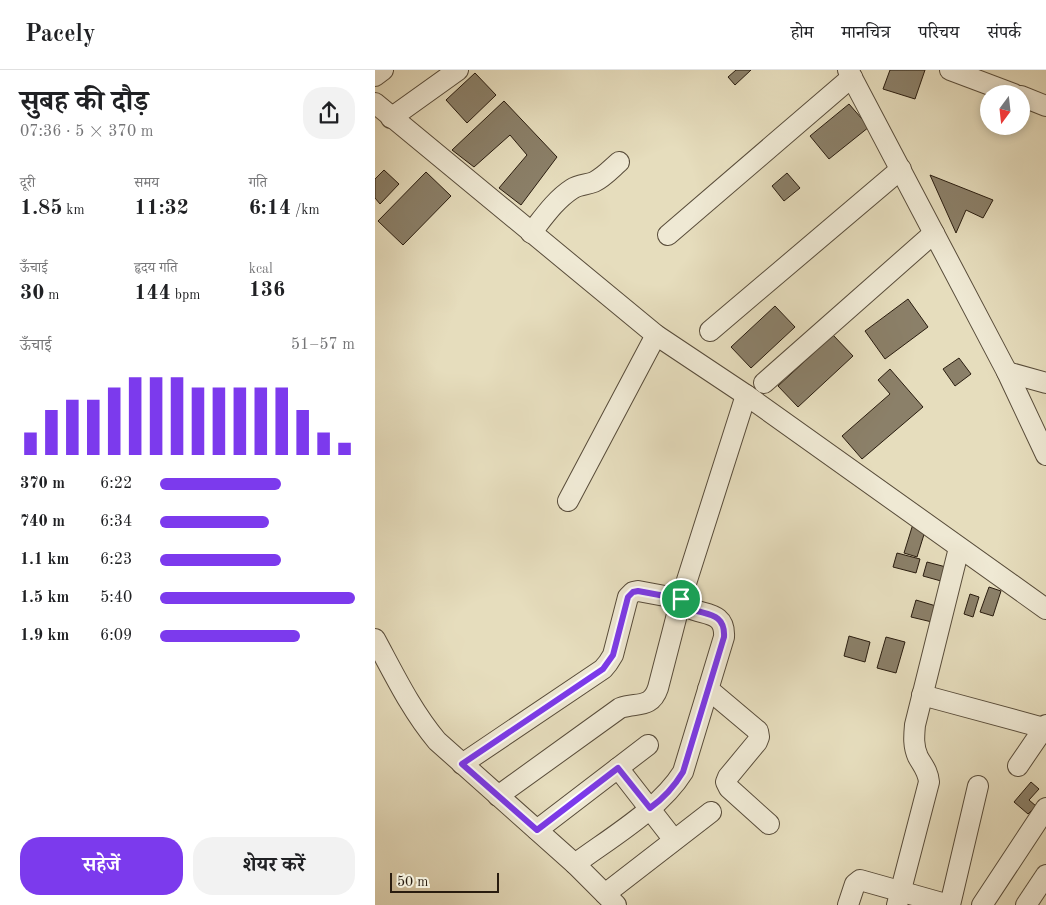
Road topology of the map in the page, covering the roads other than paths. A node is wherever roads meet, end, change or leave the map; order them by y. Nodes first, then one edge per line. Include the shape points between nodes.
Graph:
1 (383, 70) edge
2 (458, 70) edge
3 (950, 70) edge
4 (850, 73) edge
5 (375, 76) edge
6 (990, 85) edge
7 (1030, 100) edge
8 (375, 103) edge
9 (1046, 106) edge
10 (391, 118) junction
11 (619, 162) dead end
12 (901, 169) junction
13 (531, 233) junction
14 (934, 233) junction
15 (668, 235) dead end
16 (710, 330) dead end
17 (656, 335) junction
18 (1007, 372) junction
19 (764, 383) dead end
20 (1046, 383) edge
21 (746, 396) junction
22 (1046, 454) edge
23 (569, 501) dead end
24 (959, 548) junction
25 (681, 599) junction
26 (1046, 610) edge
27 (375, 639) edge
28 (708, 688) junction
29 (922, 694) junction
30 (1045, 727) edge
31 (648, 745) dead end
32 (462, 764) junction
33 (1018, 766) dead end
34 (618, 768) junction
35 (978, 786) dead end
36 (498, 796) junction
37 (650, 808) junction
38 (1046, 808) edge
39 (711, 812) dead end
40 (769, 824) dead end
41 (537, 830) junction
42 (675, 840) junction
43 (575, 864) junction
44 (1046, 875) edge
45 (899, 898) edge
46 (610, 900) edge
47 (848, 905) edge
48 (949, 905) edge
49 (981, 905) edge
50 (1027, 905) edge

1 - 5 street
2 - 10 street
3 - 6 street
4 - 12 street
4 - 15 street
7 - 9 street
8 - 10 street
10 - 13 street
11 - 13 street via 605,176 571,189
12 - 14 street
12 - 16 street
13 - 17 street
14 - 18 street
14 - 19 street
17 - 21 street
17 - 23 street
18 - 20 street
18 - 22 street
21 - 24 street
21 - 25 street
24 - 26 street
24 - 29 street
25 - 28 street via 684,605 715,616 724,629
25 - 32 street via 633,592 628,597 613,655 603,669
25 - 36 street via 658,688 651,701 620,708
27 - 32 street via 422,723
28 - 37 street via 683,772 674,786
28 - 40 street via 758,731 757,742 727,782 729,788
29 - 30 street
29 - 45 street via 914,738 918,757 929,774 929,782
30 - 33 street
31 - 34 street
32 - 36 street
34 - 37 street
34 - 41 street
35 - 48 street
36 - 41 street
37 - 42 street
37 - 43 street
38 - 49 street
39 - 42 street
41 - 43 street
42 - 46 street
43 - 46 street
44 - 50 street
45 - 47 street via 860,880 855,884
45 - 48 street

